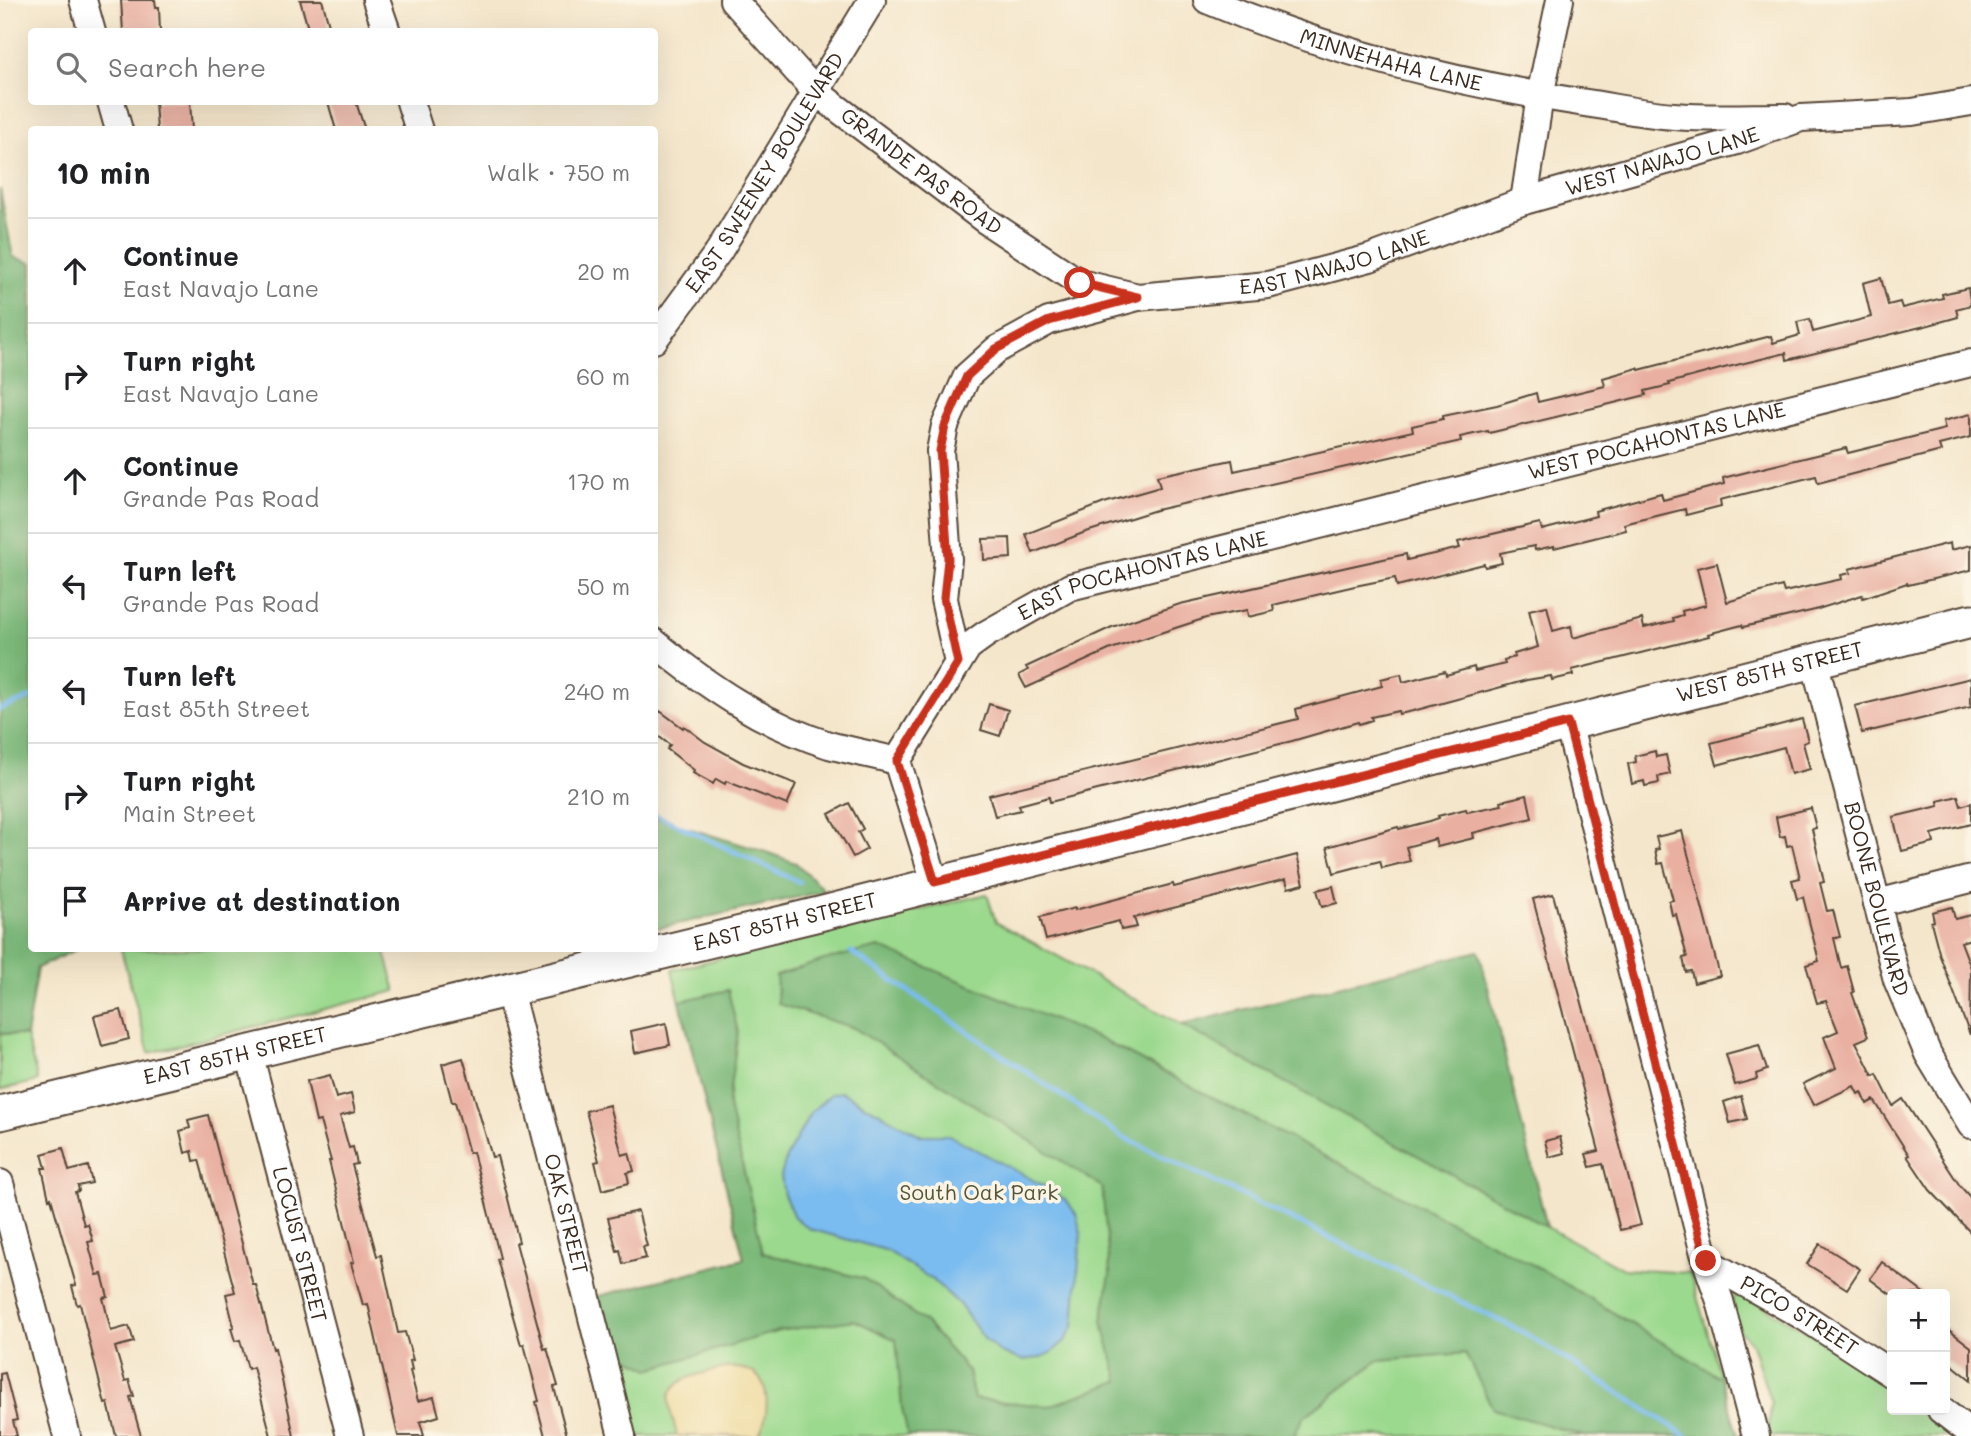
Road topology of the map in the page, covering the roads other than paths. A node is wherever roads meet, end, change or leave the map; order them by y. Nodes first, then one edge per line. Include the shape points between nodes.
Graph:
1 (83, 0) edge
2 (376, 0) edge
3 (733, 0) edge
4 (872, 0) edge
5 (1207, 0) edge
6 (1560, 0) edge
7 (91, 28) edge
8 (386, 28) edge
9 (816, 92) junction
10 (1540, 96) junction
11 (1971, 102) edge
12 (112, 105) edge
13 (411, 105) edge
14 (1801, 118) junction
15 (118, 126) edge
16 (418, 126) edge
17 (1524, 201) junction
18 (1025, 247) joint
19 (1138, 297) junction
20 (658, 335) edge
21 (1971, 363) edge
22 (1344, 519) joint
23 (1971, 621) edge
24 (658, 645) edge
25 (1814, 660) junction
26 (958, 663) junction
27 (1568, 723) junction
28 (897, 761) junction
29 (1971, 879) edge
30 (935, 882) junction
31 (1877, 903) junction
32 (509, 990) junction
33 (249, 1054) junction
34 (0, 1114) edge
35 (1971, 1125) edge
36 (0, 1183) edge
37 (1706, 1261) junction
38 (1887, 1371) edge
39 (1948, 1415) edge
40 (1971, 1433) edge
41 (67, 1436) edge
42 (350, 1436) edge
43 (622, 1436) edge
44 (1756, 1436) edge

1 - 7 street
2 - 8 street
3 - 9 street, GRANDE PAS ROAD
4 - 9 street, EAST SWEENEY BOULEVARD
5 - 10 street, MINNEHAHA LANE via 1345,52
6 - 10 street
9 - 18 street, GRANDE PAS ROAD
9 - 20 street, EAST SWEENEY BOULEVARD via 719,251
10 - 14 street, WEST NAVAJO LANE via 1673,116
10 - 17 street
11 - 14 street, WEST NAVAJO LANE via 1912,112
12 - 15 street
13 - 16 street
14 - 17 street, WEST NAVAJO LANE via 1737,141
17 - 19 street, EAST NAVAJO LANE via 1370,258 1268,285
18 - 19 street, EAST NAVAJO LANE via 1080,283
19 - 26 street, EAST NAVAJO LANE via 1049,321 996,349 967,376 945,426 940,451 948,559 944,598
21 - 22 street, WEST POCAHONTAS LANE
22 - 26 street, EAST POCAHONTAS LANE via 1070,587 977,640
23 - 25 main road, WEST 85TH STREET
24 - 28 street via 702,681 762,718 828,744
25 - 27 main road, WEST 85TH STREET
25 - 31 street, BOONE BOULEVARD
26 - 28 street
27 - 30 main road, EAST 85TH STREET
27 - 37 street
28 - 30 street
29 - 31 street
30 - 32 main road, EAST 85TH STREET
31 - 35 street, BOONE BOULEVARD via 1897,980 1928,1054
32 - 33 main road, EAST 85TH STREET
32 - 43 street, OAK STREET
33 - 34 main road, EAST 85TH STREET
33 - 42 street, LOCUST STREET
36 - 41 street
37 - 38 street, PICO STREET
37 - 44 street
39 - 40 street

